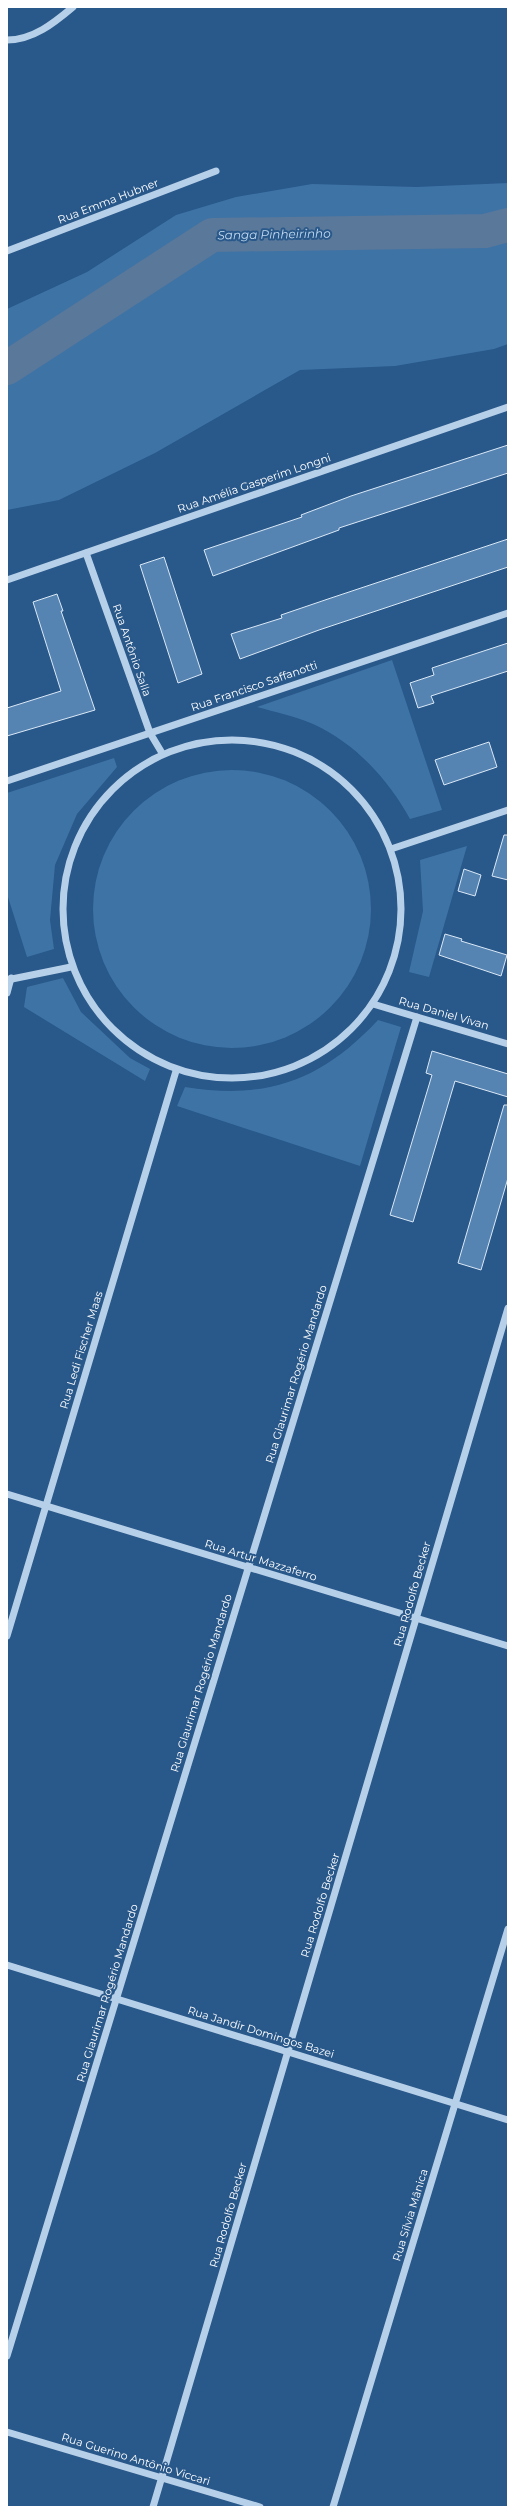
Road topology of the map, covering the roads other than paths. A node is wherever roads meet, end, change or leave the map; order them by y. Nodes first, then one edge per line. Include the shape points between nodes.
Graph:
1 (73, 7) edge
2 (7, 40) edge
3 (216, 171) dead end
4 (7, 251) edge
5 (508, 407) edge
6 (86, 553) junction
7 (7, 580) edge
8 (508, 613) edge
9 (150, 733) junction
10 (162, 753) junction
11 (7, 781) edge
12 (508, 810) edge
13 (391, 849) junction
14 (71, 967) junction
15 (9, 979) edge
16 (7, 993) edge
17 (373, 1004) junction
18 (417, 1017) junction
19 (508, 1044) edge
20 (176, 1071) junction
21 (508, 1308) edge
22 (7, 1494) edge
23 (46, 1506) junction
24 (248, 1568) junction
25 (416, 1619) junction
26 (7, 1636) edge
27 (508, 1646) edge
28 (508, 1929) edge
29 (7, 1965) edge
30 (116, 1999) junction
31 (288, 2052) junction
32 (455, 2104) junction
33 (508, 2120) edge
34 (7, 2356) edge
35 (7, 2432) edge
36 (162, 2478) junction
37 (153, 2507) edge
38 (260, 2507) edge
39 (334, 2507) edge

1 - 2 street via 50,26 18,40
3 - 4 street, Rua Emma Hubner
5 - 6 street, Rua Amélia Gasperim Longni
6 - 7 street, Rua Amélia Gasperim Longni
6 - 9 street, Rua Antônio Salla
8 - 9 street, Rua Francisco Saffanotti
9 - 10 street, Rua Antônio Salla
9 - 11 street, Rua Francisco Saffanotti
10 - 13 street via 200,741 240,738 279,745 315,760 347,784 373,814
10 - 14 street via 120,780 87,819 72,853 67,866 62,917
12 - 13 street
13 - 17 street via 402,902 396,955
14 - 15 street
14 - 20 street via 96,1012 131,1047
15 - 16 street
17 - 18 street, Rua Daniel Vivan
17 - 20 street via 336,1045 286,1071 231,1080
18 - 19 street, Rua Daniel Vivan
18 - 24 street, Rua Glaurimar Rogério Mandardo
20 - 23 street, Rua Ledi Fischer Maas
21 - 25 street, Rua Rodolfo Becker
22 - 23 street, Rua Artur Mazzaferro
23 - 24 street, Rua Artur Mazzaferro
23 - 26 street, Rua Ledi Fischer Maas
24 - 25 street, Rua Artur Mazzaferro
24 - 30 street, Rua Glaurimar Rogério Mandardo
25 - 27 street, Rua Artur Mazzaferro
25 - 31 street, Rua Rodolfo Becker
28 - 32 street, Rua Sílvia Mânica
29 - 30 street, Rua Jandir Domingos Bazei
30 - 31 street, Rua Jandir Domingos Bazei
30 - 34 street, Rua Glaurimar Rogério Mandardo
31 - 32 street, Rua Jandir Domingos Bazei
31 - 36 street, Rua Rodolfo Becker
32 - 33 street, Rua Jandir Domingos Bazei
32 - 39 street, Rua Sílvia Mânica
35 - 36 street, Rua Guerino Antônio Viccari
36 - 37 street, Rua Rodolfo Becker
36 - 38 street, Rua Guerino Antônio Viccari

